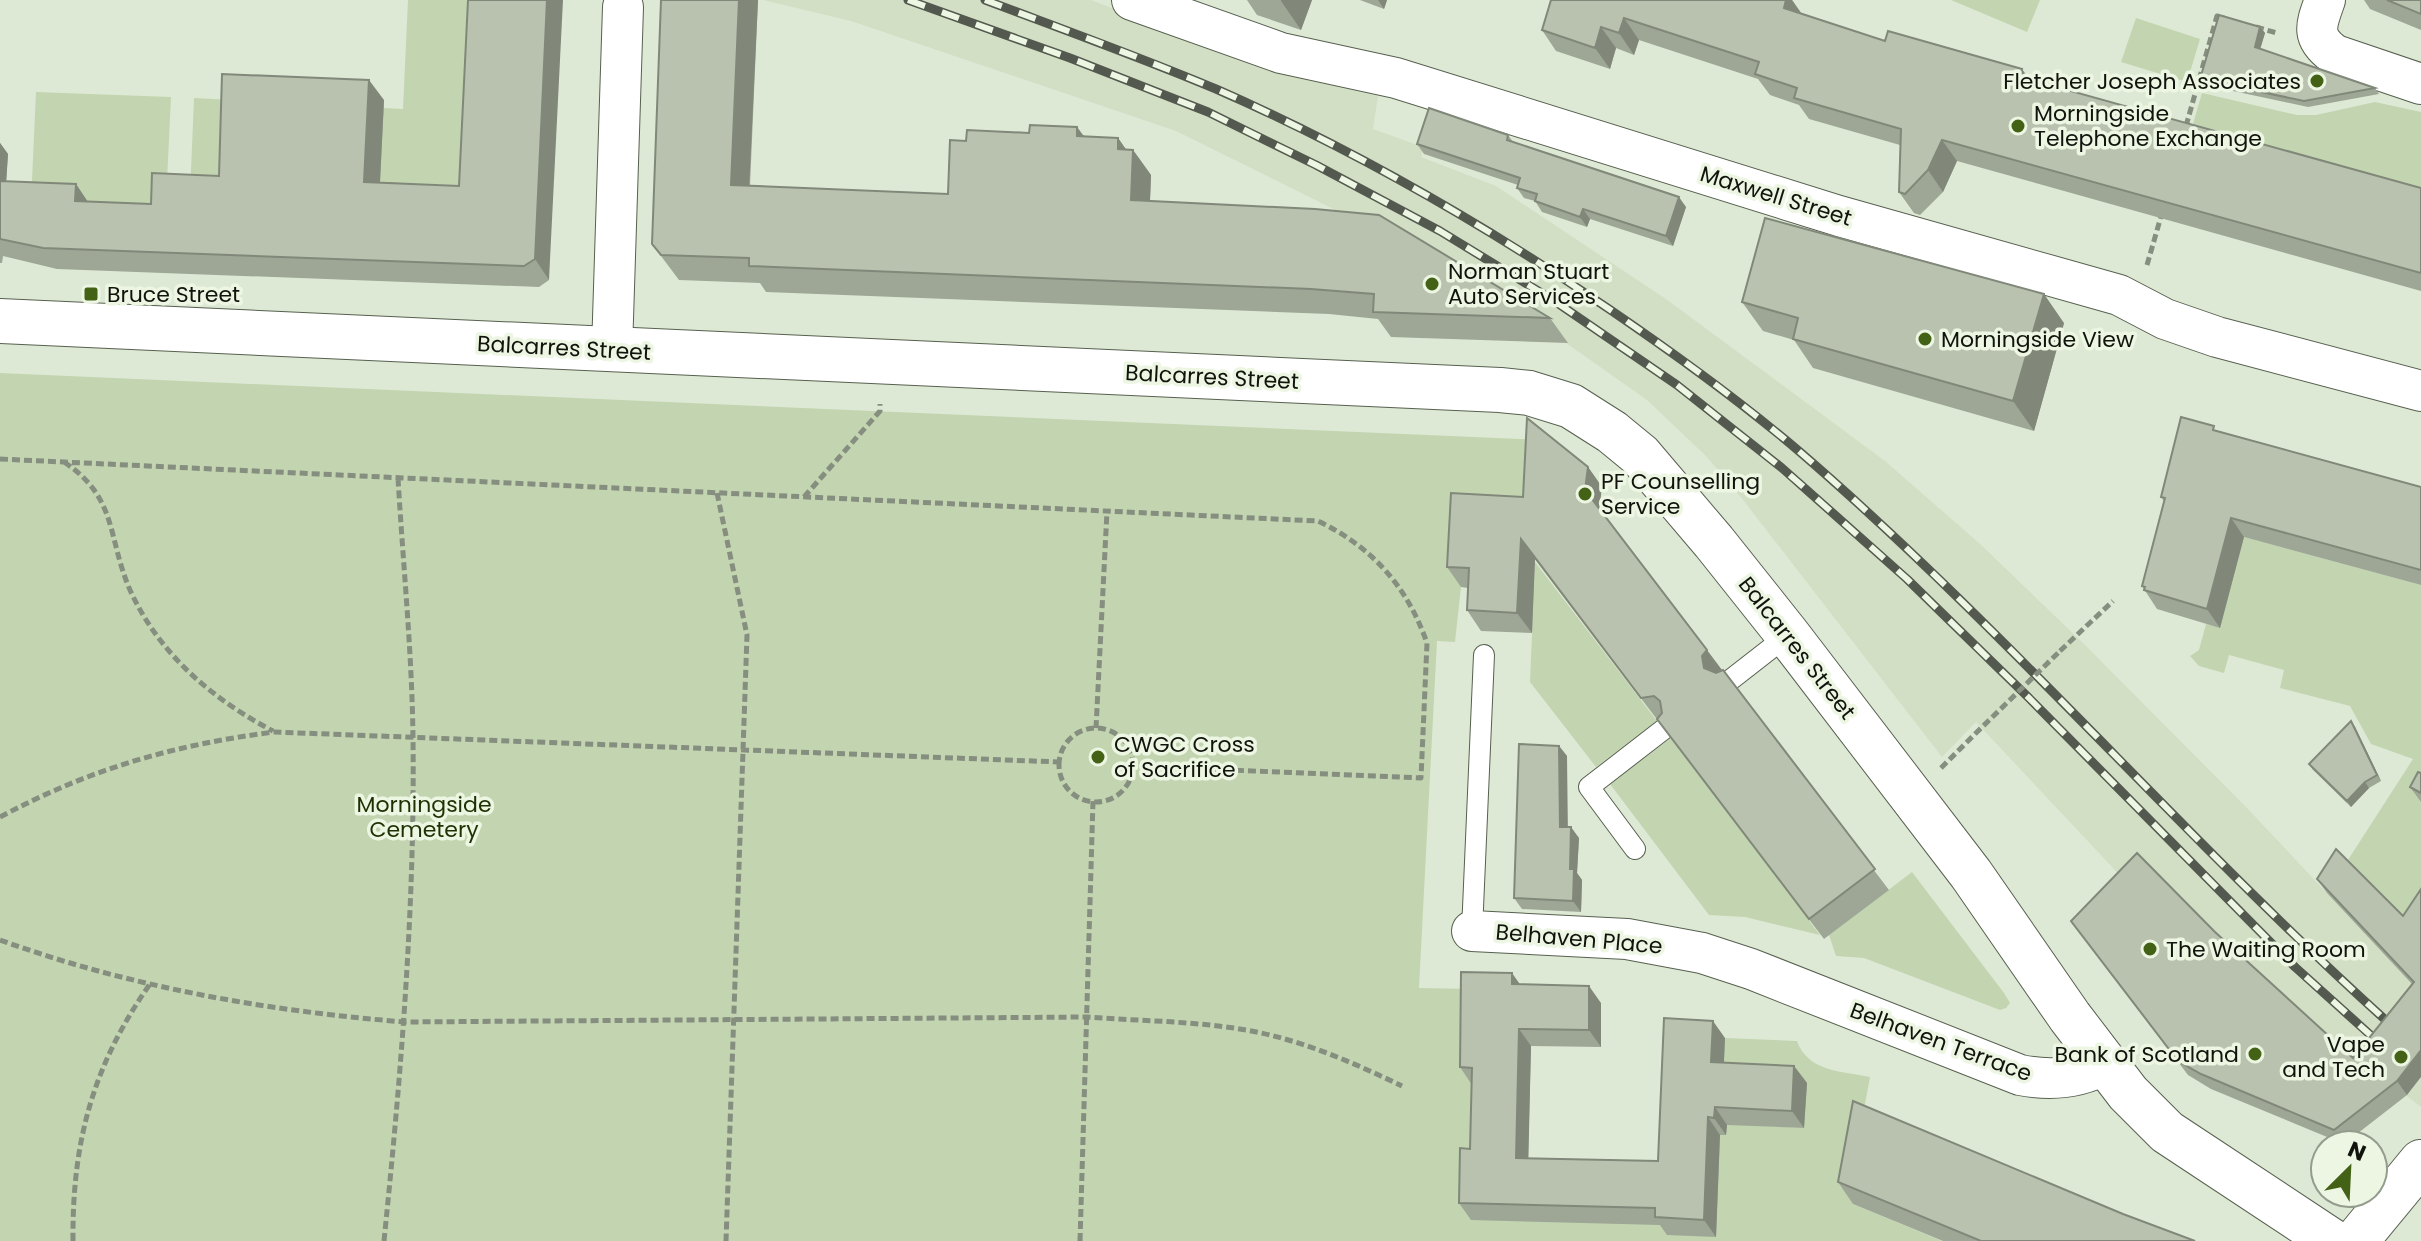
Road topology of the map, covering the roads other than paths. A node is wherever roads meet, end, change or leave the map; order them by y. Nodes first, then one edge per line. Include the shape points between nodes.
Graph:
1 (1132, 0) edge
2 (623, 7) dead end
3 (2320, 13) edge
4 (2421, 84) edge
5 (0, 321) edge
6 (612, 350) junction
7 (2421, 391) edge
8 (1788, 635) junction
9 (1484, 655) dead end
10 (1729, 681) edge
11 (1664, 729) edge
12 (1635, 849) dead end
13 (1472, 931) joint
14 (1777, 980) joint
15 (2105, 1064) junction
16 (2421, 1162) edge
17 (2332, 1241) edge
18 (2356, 1241) edge

1 - 7 street, Maxwell Street via 1281,53 1396,78 1839,216 2119,295 2217,337
2 - 6 street
3 - 4 street via 2321,43 2335,55
5 - 6 street, Balcarres Street
6 - 8 street, Balcarres Street via 1500,390 1552,398 1591,417 1640,455
8 - 10 lane
8 - 15 street, Balcarres Street via 1971,874
9 - 13 lane
11 - 12 lane via 1589,787
13 - 14 street, Belhaven Place via 1664,944
14 - 15 street, Belhaven Terrace via 2020,1075 2061,1079
15 - 17 street via 2167,1132
16 - 18 street

